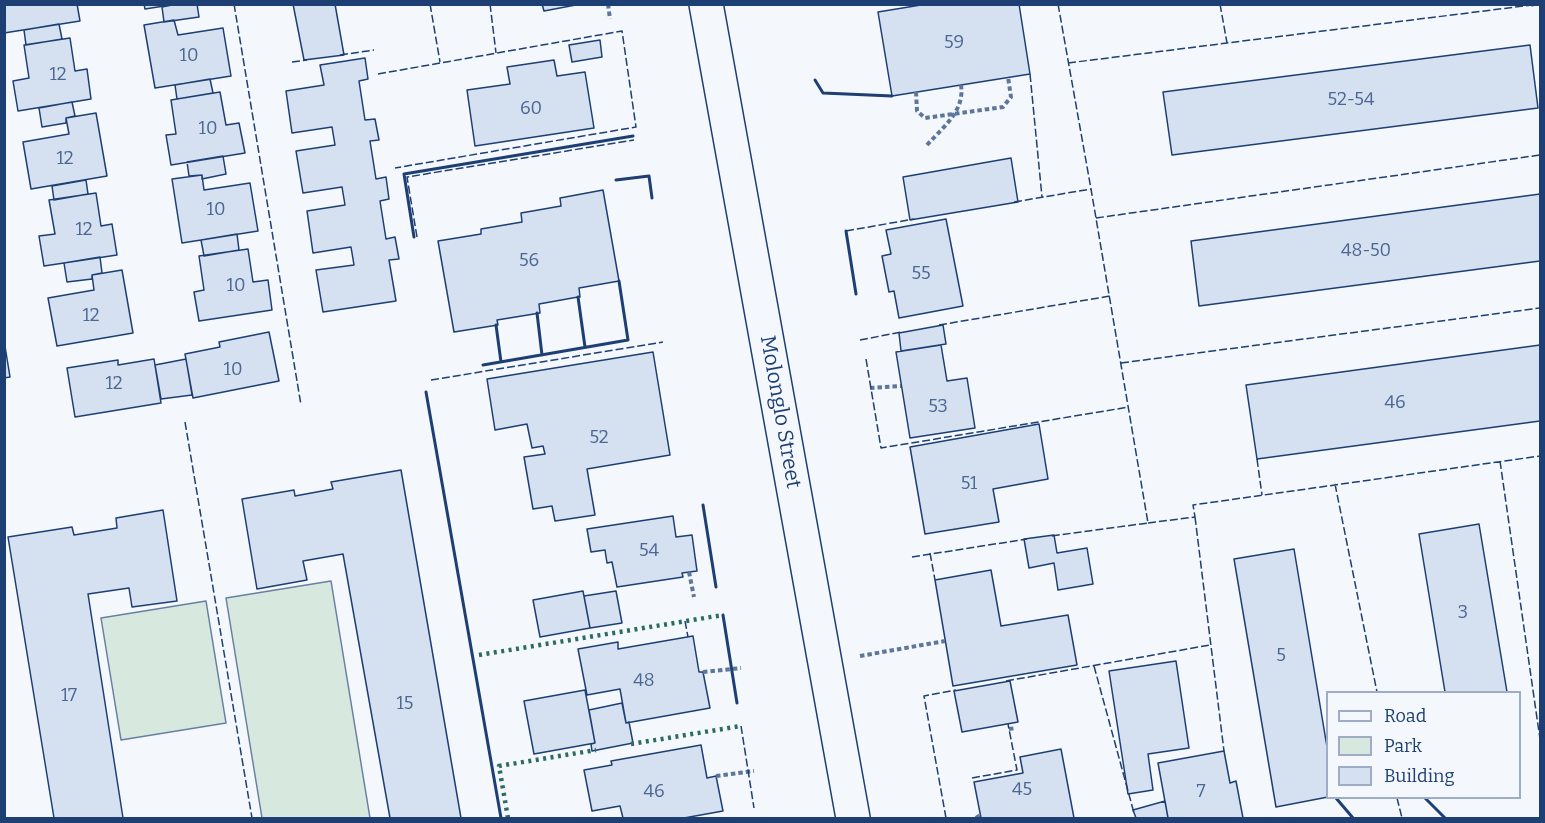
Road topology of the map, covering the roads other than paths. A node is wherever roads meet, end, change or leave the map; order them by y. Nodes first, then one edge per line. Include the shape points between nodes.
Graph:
1 (706, 4) edge
2 (853, 819) edge

1 - 2 street, Molonglo Street

